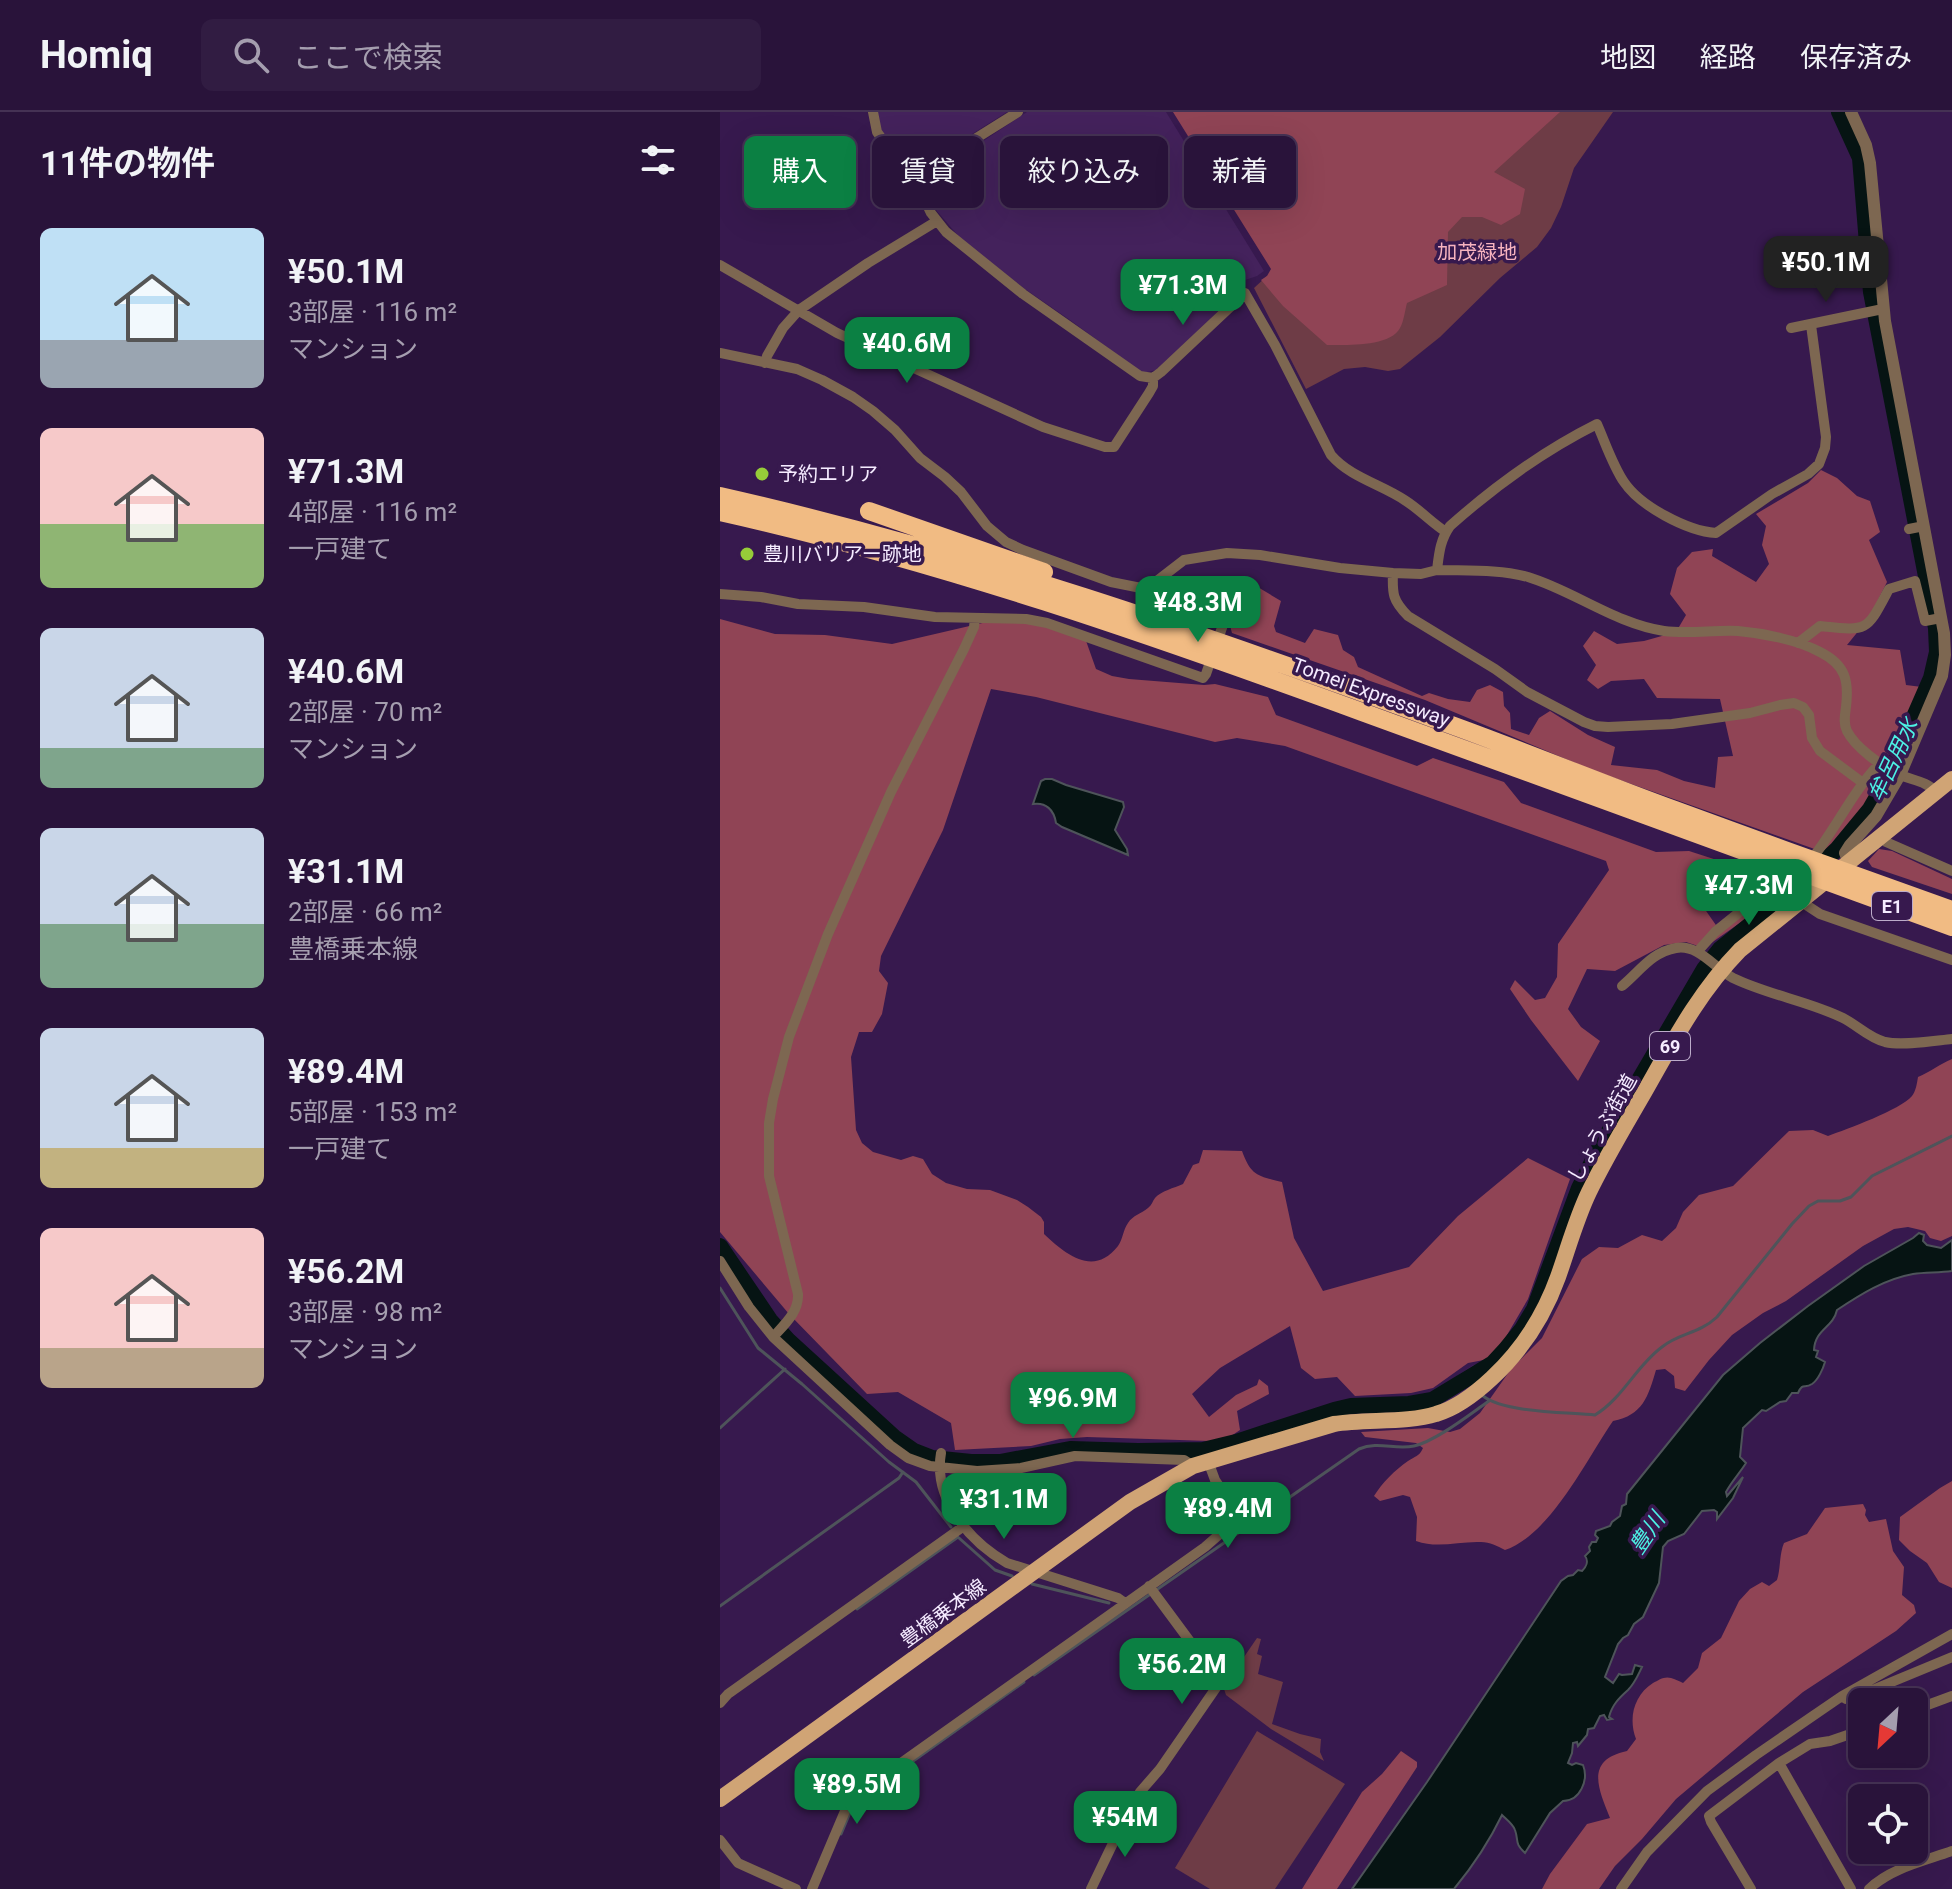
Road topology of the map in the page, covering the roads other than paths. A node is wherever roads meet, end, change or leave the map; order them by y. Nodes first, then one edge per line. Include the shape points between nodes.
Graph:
1 (873, 112) edge
2 (1018, 112) edge
3 (1851, 112) edge
4 (880, 136) edge
5 (980, 136) edge
6 (930, 208) edge
7 (937, 221) junction
8 (720, 265) edge
9 (799, 310) junction
10 (1873, 311) dead end
11 (1811, 325) junction
12 (1791, 328) dead end
13 (720, 353) edge
14 (765, 363) junction
15 (1153, 378) junction
16 (720, 496) edge
17 (869, 511) dead end
18 (720, 512) edge
19 (1446, 532) junction
20 (1437, 570) junction
21 (1393, 573) junction
22 (1141, 588) junction
23 (720, 594) edge
24 (1137, 614) junction
25 (975, 618) junction
26 (1935, 619) junction
27 (1798, 643) junction
28 (1881, 764) junction
29 (1898, 774) junction
30 (1952, 779) edge
31 (1863, 783) junction
32 (1936, 792) junction
33 (1880, 837) junction
34 (1848, 867) junction
35 (1952, 871) edge
36 (1793, 883) junction
37 (1952, 910) edge
38 (1952, 927) edge
39 (1700, 953) junction
40 (1952, 960) edge
41 (1718, 968) junction
42 (1622, 986) dead end
43 (1952, 1039) edge
44 (720, 1261) edge
45 (774, 1335) junction
46 (1477, 1391) joint
47 (940, 1461) junction
48 (1201, 1464) junction
49 (964, 1526) junction
50 (1035, 1571) junction
51 (1150, 1587) junction
52 (1125, 1603) junction
53 (1952, 1634) edge
54 (1952, 1657) edge
55 (723, 1694) edge
56 (1842, 1696) junction
57 (1952, 1696) edge
58 (1928, 1705) edge
59 (1848, 1736) edge
60 (1779, 1763) junction
61 (720, 1799) edge
62 (720, 1840) edge
63 (1952, 1851) edge
64 (796, 1889) edge
65 (812, 1889) edge
66 (1091, 1889) edge
67 (1621, 1889) edge
68 (1751, 1889) edge
69 (1851, 1889) edge
70 (1869, 1889) edge

1 - 4 street
2 - 5 street
3 - 26 street via 1870,163 1885,321
6 - 7 street
7 - 9 street
7 - 15 street via 1023,294 1140,376
8 - 9 street
9 - 14 street
9 - 15 street via 837,333 1006,411 1105,447 1114,447
10 - 11 street
11 - 12 street
11 - 19 street via 1826,437 1819,464 1716,533 1666,516 1632,490 1597,424 1513,474
13 - 14 street
14 - 22 street via 822,380 873,411 961,492 1006,542
15 - 19 street via 1245,293 1331,455
16 - 24 highway, Tomei Expressway / E1 via 890,539
17 - 24 highway via 1072,582
18 - 36 highway, Tomei Expressway / E1 via 887,554 1211,657
19 - 20 street
20 - 21 street
20 - 27 street via 1525,576 1664,631 1736,631
21 - 22 street via 1227,553 1184,560
21 - 31 street via 1392,595 1408,616 1584,722 1608,727 1672,724 1794,703 1809,715 1820,751
22 - 25 street via 1174,606 1225,619 1203,678 1047,623
23 - 25 street
24 - 36 highway, Tomei Expressway / E1 via 1678,812
25 - 45 street via 891,792 789,1037 773,1099 768,1155 798,1303
26 - 27 street via 1925,621 1915,581 1889,589 1863,628 1820,626
26 - 29 street via 1944,633 1945,665
27 - 28 street via 1822,652 1846,676 1846,729
28 - 29 street
28 - 31 street
29 - 32 street
29 - 34 street via 1876,816 1845,853
30 - 32 main road, しょうぶ街道 / 69
31 - 36 street
32 - 33 main road, しょうぶ街道 / 69
33 - 34 main road, しょうぶ街道 / 69
33 - 35 street
34 - 36 highway, Tomei Expressway / E1
34 - 36 main road, しょうぶ街道 / 69
34 - 37 highway, Tomei Expressway / E1
36 - 38 highway, Tomei Expressway / E1 via 1833,885
36 - 39 street via 1741,911
36 - 40 street via 1820,914
36 - 41 main road, しょうぶ街道 / 69 via 1740,950
39 - 41 street
39 - 42 street via 1677,947 1660,953
41 - 43 street via 1843,1018 1884,1042
41 - 46 main road, しょうぶ街道 / 69 via 1602,1166 1533,1331
44 - 45 street
45 - 47 street via 890,1445 908,1458
46 - 48 main road, 豊橋乗本線 / 69 via 1436,1415 1334,1424
47 - 48 street via 1002,1471 1075,1456
47 - 49 street via 945,1494
48 - 50 main road, 豊橋乗本線 / 69 via 1130,1502
48 - 51 street via 1238,1518
49 - 50 street via 994,1555
49 - 55 street
50 - 52 street
50 - 61 main road, 豊橋乗本線 / 69
51 - 52 street
51 - 66 street via 1220,1682 1140,1792
52 - 65 street via 856,1795
53 - 56 street
54 - 56 street via 1853,1698
56 - 67 street via 1707,1791 1647,1852
57 - 58 street
59 - 60 street via 1810,1744
60 - 68 street via 1709,1816
60 - 69 street
62 - 64 street via 738,1863
63 - 70 street via 1901,1868

